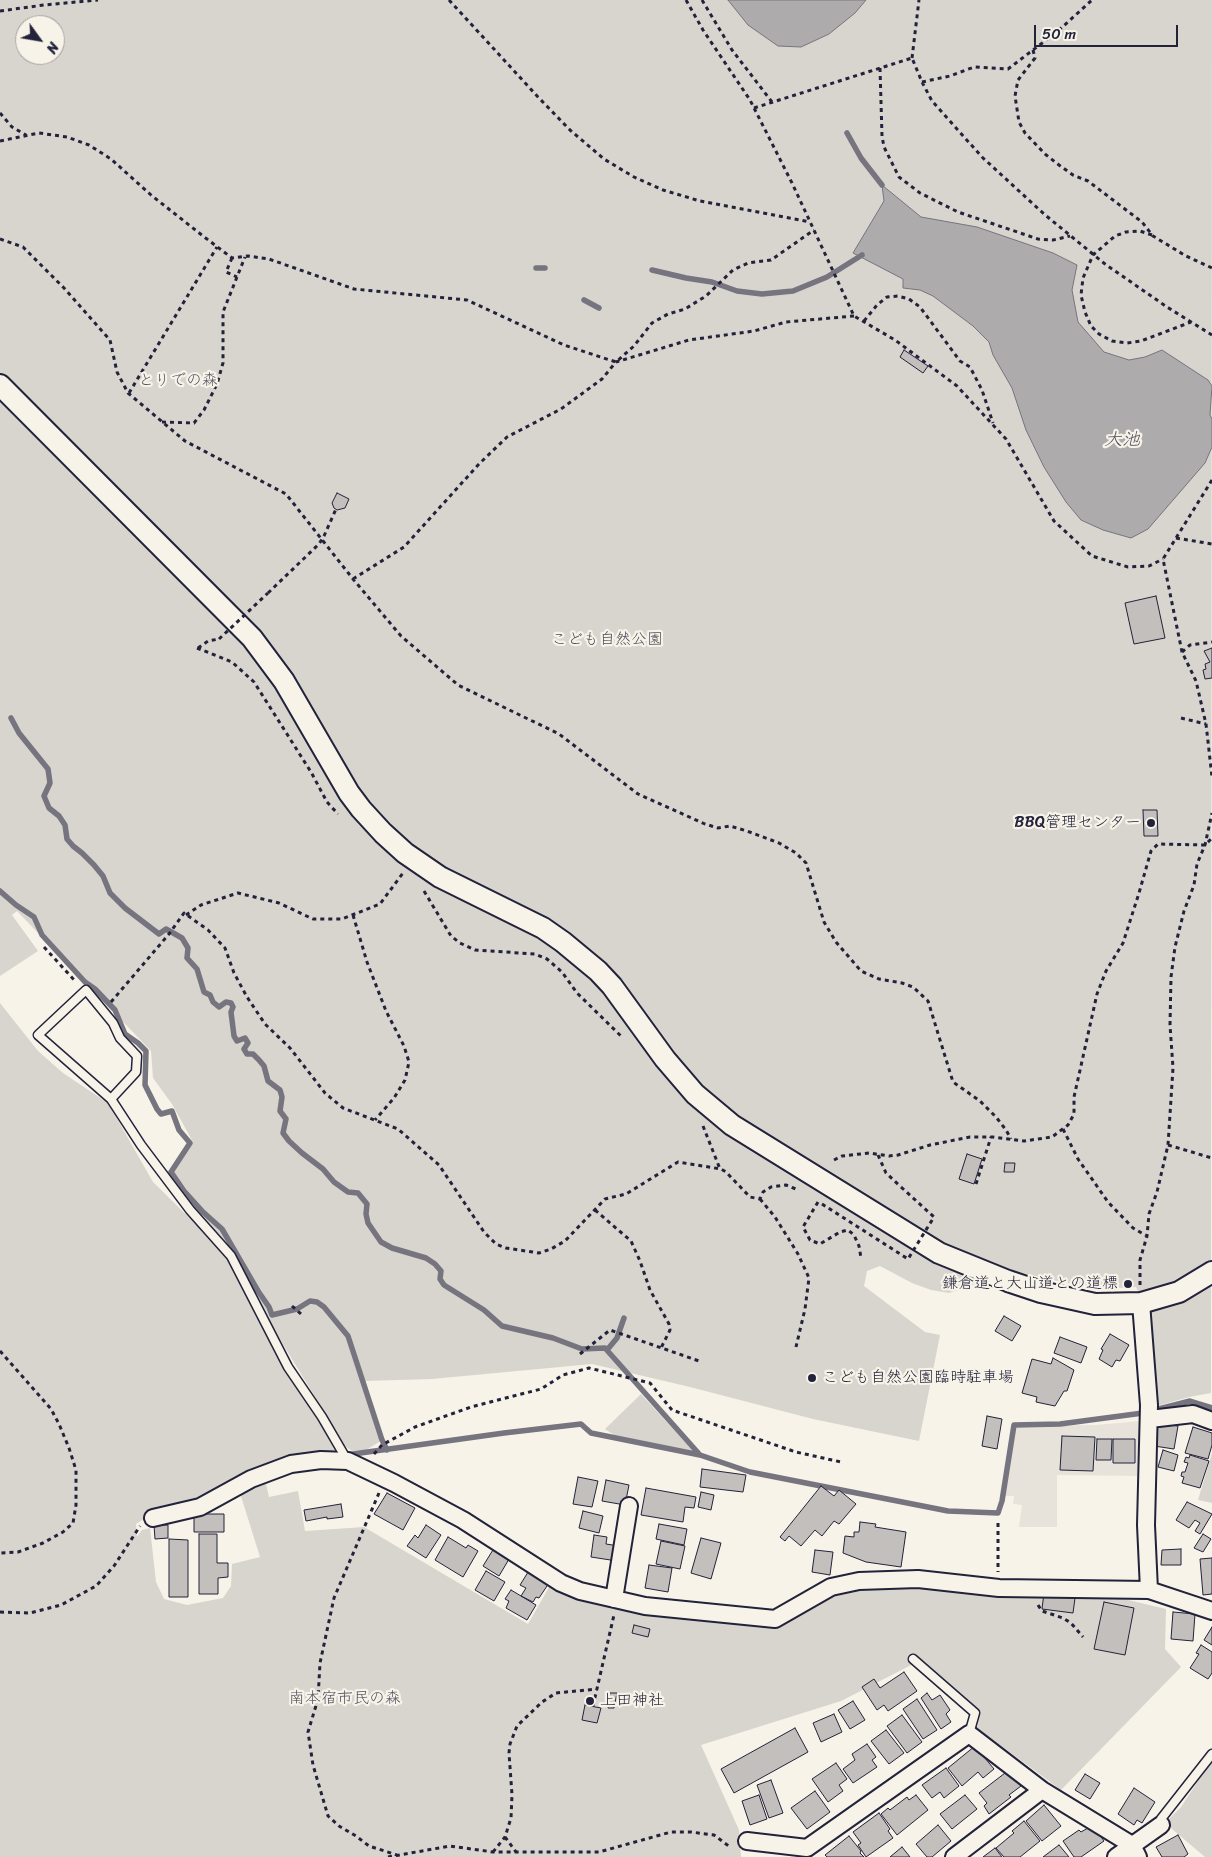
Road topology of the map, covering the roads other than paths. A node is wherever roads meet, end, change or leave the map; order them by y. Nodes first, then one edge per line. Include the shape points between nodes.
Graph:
1 (0, 385) edge
2 (111, 1099) junction
3 (1212, 1272) edge
4 (1141, 1303) junction
5 (1149, 1412) junction
6 (1212, 1421) edge
7 (348, 1462) junction
8 (629, 1506) dead end
9 (153, 1518) road end
10 (1149, 1590) junction
11 (614, 1599) junction
12 (1212, 1610) edge
13 (913, 1659) dead end
14 (969, 1734) junction
15 (1212, 1754) edge
16 (1042, 1790) junction
17 (1161, 1825) joint
18 (742, 1845) road end
19 (1135, 1851) edge
20 (808, 1853) edge
21 (954, 1857) edge
22 (1116, 1857) edge

1 - 4 street via 252,638 284,680 349,793 383,833 440,877 543,928 569,947 612,986 695,1094 732,1125 939,1253 1041,1292 1095,1304
2 - 2 lane via 136,1072 137,1056 86,990 38,1035
2 - 7 lane via 190,1210 231,1256 288,1367
3 - 4 street via 1179,1292
4 - 5 street
5 - 6 street via 1193,1414
5 - 10 street via 1146,1525
7 - 9 street via 321,1460 292,1464 251,1479 200,1507
7 - 11 street via 463,1520 560,1583
8 - 11 street
10 - 11 street via 999,1588 918,1579 859,1581 831,1587 775,1619 645,1606
10 - 12 street
13 - 14 lane via 975,1713
14 - 16 street
14 - 20 street
15 - 17 lane via 1161,1819
16 - 19 street
16 - 21 street
17 - 19 street
18 - 20 street
19 - 22 street

